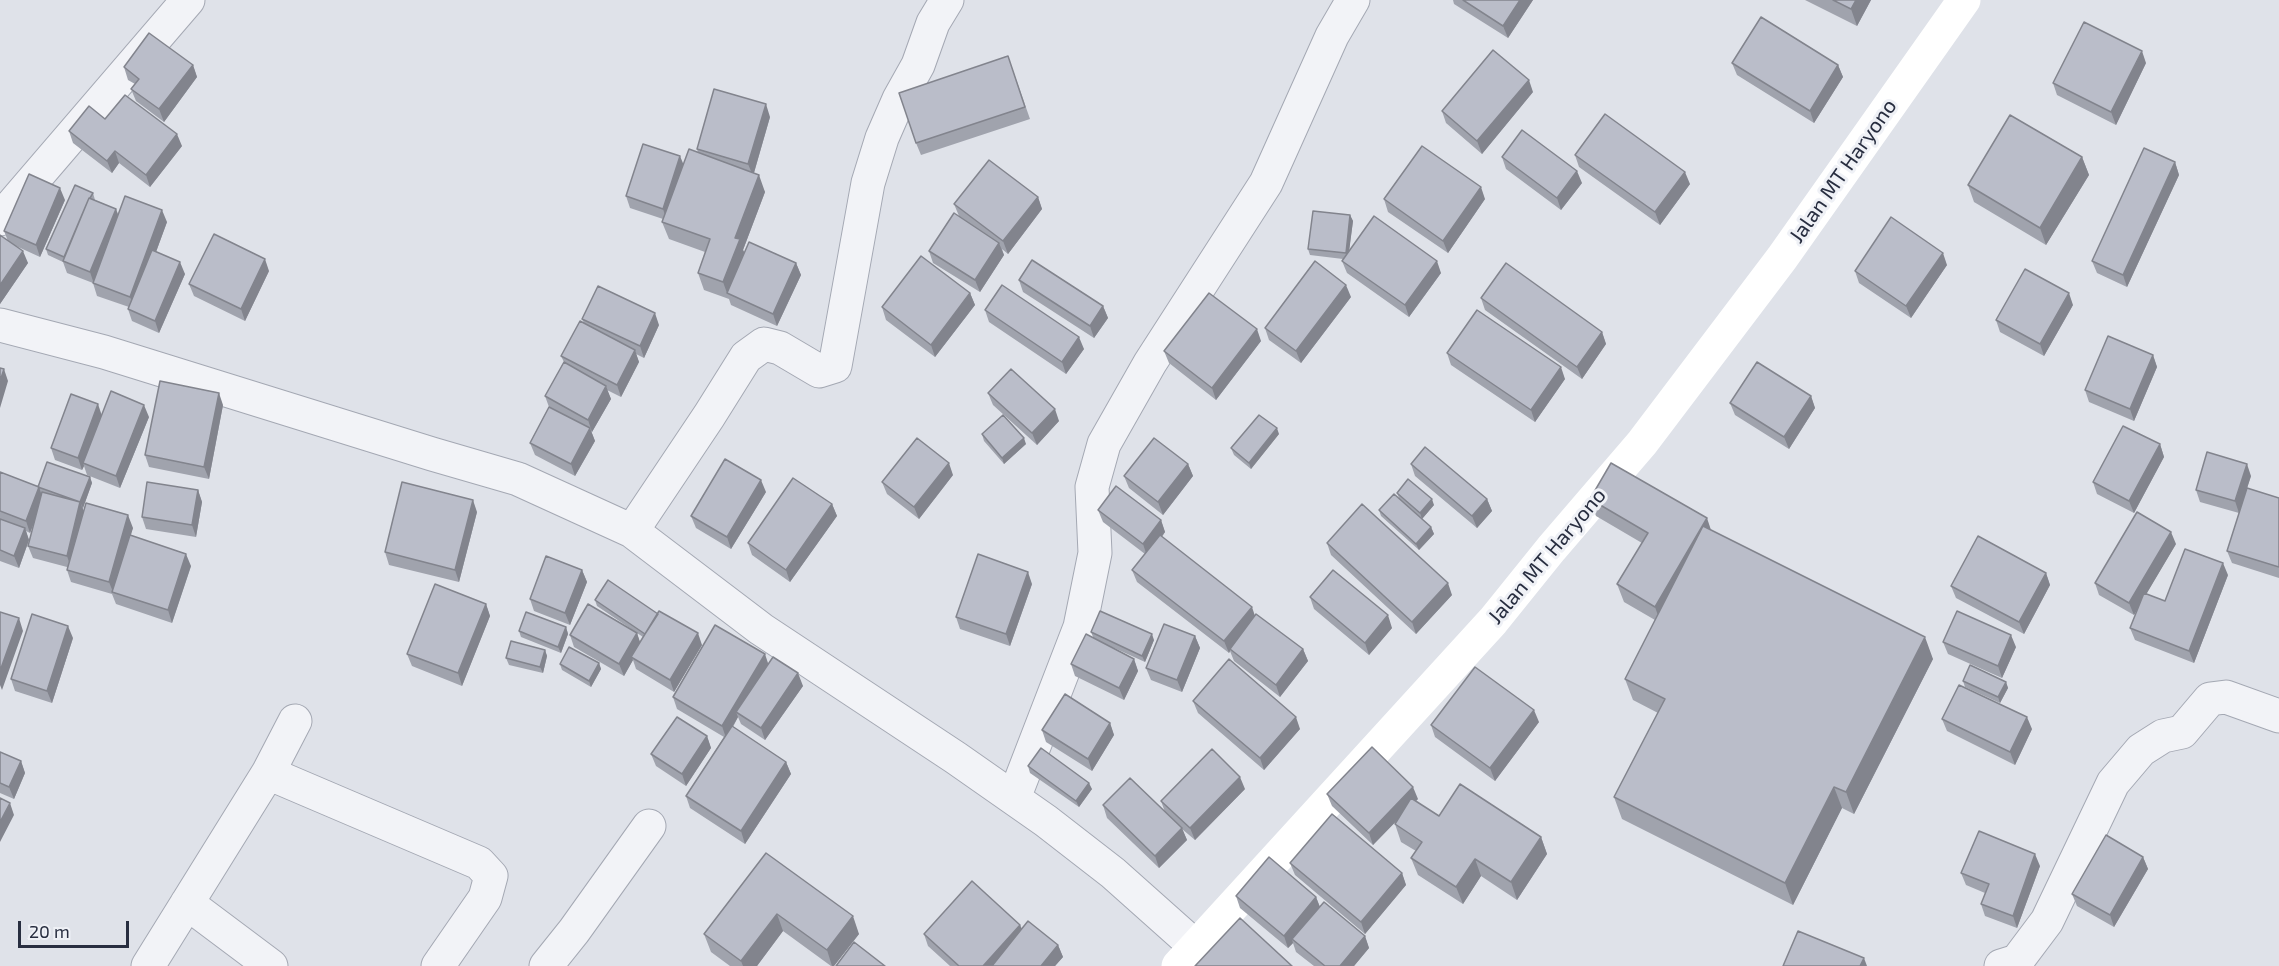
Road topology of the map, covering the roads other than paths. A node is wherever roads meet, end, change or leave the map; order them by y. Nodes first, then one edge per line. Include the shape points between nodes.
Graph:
1 (188, 0) edge
2 (947, 0) edge
3 (1353, 0) edge
4 (1964, 0) edge
5 (0, 219) edge
6 (0, 325) edge
7 (632, 531) junction
8 (2279, 716) edge
9 (295, 721) dead end
10 (268, 773) junction
11 (1014, 798) junction
12 (650, 826) dead end
13 (187, 903) junction
14 (1187, 956) edge
15 (147, 966) edge
16 (271, 966) edge
17 (438, 966) edge
18 (546, 966) edge
19 (2001, 966) edge

1 - 5 street
2 - 7 street via 891,118 868,183 835,366 819,371 780,348 764,344 746,357
3 - 11 street via 1332,36 1266,183 1150,363 1104,444 1092,487 1095,554 1080,627
4 - 14 main road, Jalan MT Haryono via 1782,258 1642,443 1493,621
6 - 7 street via 104,352 518,479
7 - 11 street via 761,629
8 - 19 street via 2226,697 2210,699 2182,732 2163,736 2141,750 2113,783 2047,921 2017,961
9 - 10 street
10 - 13 street
10 - 17 street via 479,863 491,876 485,898
11 - 14 street via 1113,873
12 - 18 street
13 - 15 street
13 - 16 street

